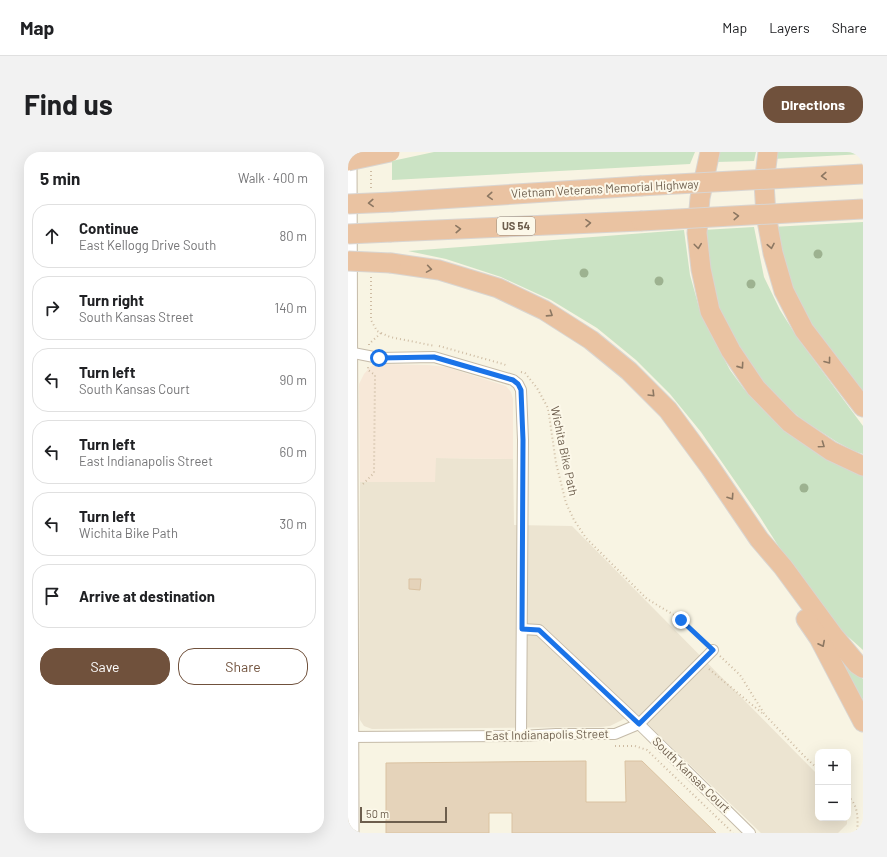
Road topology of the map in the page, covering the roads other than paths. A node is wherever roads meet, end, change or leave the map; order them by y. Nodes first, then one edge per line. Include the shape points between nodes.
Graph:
1 (350, 152) edge
2 (390, 152) edge
3 (710, 152) edge
4 (768, 152) edge
5 (348, 161) edge
6 (863, 174) edge
7 (348, 204) edge
8 (863, 209) edge
9 (348, 234) edge
10 (348, 261) edge
11 (350, 352) edge
12 (863, 407) edge
13 (350, 458) edge
14 (863, 466) edge
15 (759, 539) junction
16 (522, 629) junction
17 (713, 650) road end
18 (863, 668) edge
19 (863, 722) edge
20 (639, 724) junction
21 (521, 736) junction
22 (350, 737) edge
23 (352, 833) edge
24 (750, 833) edge

1 - 11 street
2 - 5 highway, bridge
3 -> 14 highway via 700,198 697,233 710,311 731,351 756,388 790,423 831,451
4 -> 12 highway via 764,183 766,215 784,291 804,330
6 -> 7 highway, Vietnam Veterans Memorial Highway, bridge
9 -> 8 highway, US 54, bridge
10 -> 15 highway, bridge via 391,263 439,270 498,288 544,310 591,340 629,371 668,410
11 - 13 street
11 - 16 street via 379,358 434,357 513,380 518,384 521,390 523,440
13 - 22 street
15 - 18 highway via 833,635
15 -> 19 highway via 776,574 819,638
16 - 20 street, South Kansas Court via 539,630
16 - 21 street
17 - 20 street, East Indianapolis Street
20 - 21 street, East Indianapolis Street via 615,734
20 - 24 street, South Kansas Court
21 - 22 street, East Indianapolis Street
22 - 23 street

